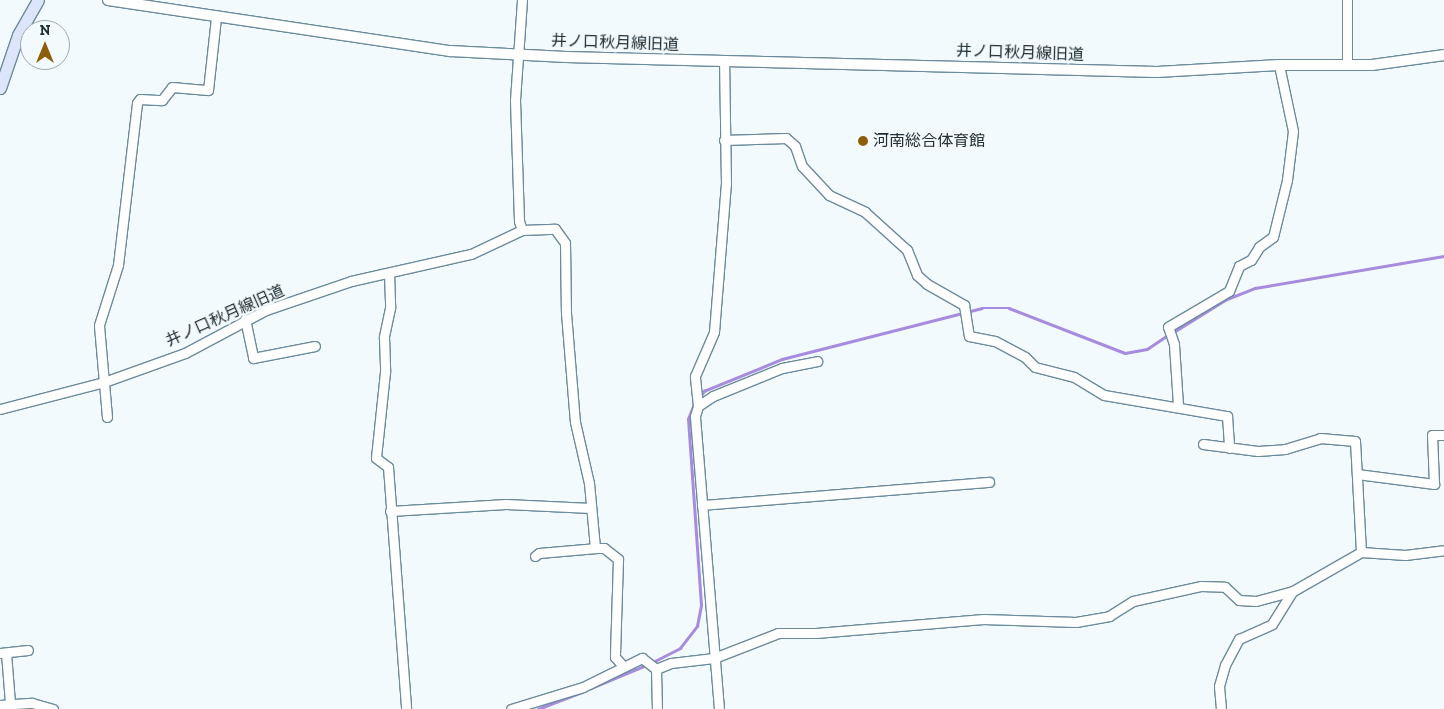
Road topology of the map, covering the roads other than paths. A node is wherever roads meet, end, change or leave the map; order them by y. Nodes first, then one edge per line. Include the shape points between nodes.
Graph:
1 (38, 0) edge
2 (108, 0) edge
3 (522, 0) edge
4 (1347, 0) edge
5 (216, 17) junction
6 (517, 54) junction
7 (1444, 55) edge
8 (724, 61) junction
9 (1279, 65) junction
10 (1347, 65) junction
11 (0, 88) edge
12 (724, 140) junction
13 (522, 230) junction
14 (389, 273) junction
15 (245, 319) junction
16 (315, 346) dead end
17 (817, 361) dead end
18 (104, 382) junction
19 (698, 406) junction
20 (1178, 406) junction
21 (0, 409) edge
22 (107, 417) dead end
23 (1444, 435) edge
24 (1203, 444) dead end
25 (1229, 448) junction
26 (1357, 474) junction
27 (989, 482) dead end
28 (702, 505) junction
29 (590, 508) junction
30 (390, 511) junction
31 (597, 548) junction
32 (1444, 550) edge
33 (1361, 552) junction
34 (535, 556) dead end
35 (1293, 591) junction
36 (28, 650) dead end
37 (3, 653) edge
38 (714, 658) junction
39 (623, 666) junction
40 (655, 668) junction
41 (550, 698) junction
42 (10, 703) junction
43 (0, 705) edge
44 (50, 709) edge
45 (406, 709) edge
46 (511, 709) edge
47 (549, 709) edge
48 (656, 709) edge
49 (719, 709) edge
50 (1221, 709) edge

1 - 11 main road via 18,36
2 - 5 street, 井ノ口秋月線旧道
3 - 6 street
4 - 10 street
5 - 6 street, 井ノ口秋月線旧道 via 450,51
5 - 18 street via 208,90 172,88 162,100 140,99 137,103 118,265 99,325
6 - 8 street, 井ノ口秋月線旧道
6 - 13 street via 515,100 519,221
7 - 10 street, 井ノ口秋月線旧道 via 1372,65
8 - 9 street, 井ノ口秋月線旧道 via 1158,72
8 - 12 street
9 - 10 street, 井ノ口秋月線旧道
9 - 20 street via 1293,130 1287,180 1273,237 1259,247 1251,260 1239,266 1229,291 1168,327 1174,344
12 - 19 street via 726,184 714,332 695,376
12 - 20 street via 786,138 795,146 802,166 830,195 865,212 907,250 917,275 964,305 968,336 995,341 1048,372 1074,377 1104,394
13 - 14 street, 井ノ口秋月線旧道 via 471,254
13 - 29 street via 555,229 565,243 566,313 575,422 589,483
14 - 15 street, 井ノ口秋月線旧道 via 351,281
14 - 30 street via 390,308 384,338 385,372 376,458 388,467
15 - 16 street via 253,358
15 - 18 street, 井ノ口秋月線旧道 via 185,353
17 - 19 street via 782,368 713,396
18 - 21 street, 井ノ口秋月線旧道
18 - 22 street
19 - 28 street via 695,416
20 - 25 street via 1227,416
23 - 26 street via 1432,435 1434,484
24 - 25 street
25 - 26 street via 1285,449 1320,438 1355,441
26 - 33 street
27 - 28 street
28 - 38 street
29 - 30 street via 506,504
29 - 31 street
30 - 45 street
31 - 34 street
31 - 39 street via 613,553 618,559 615,657
32 - 33 street via 1405,555
33 - 35 street
35 - 38 street via 1256,601 1239,600 1226,587 1201,586 1133,601 1109,616 1076,622 983,619 816,633 778,633
35 - 50 street via 1272,624 1239,639 1225,664 1219,686
36 - 37 street
37 - 42 street
38 - 40 street
38 - 49 street
39 - 40 street via 642,658
39 - 41 street via 583,687
40 - 48 street
41 - 46 street
41 - 47 street
42 - 43 street
42 - 44 street via 32,703

